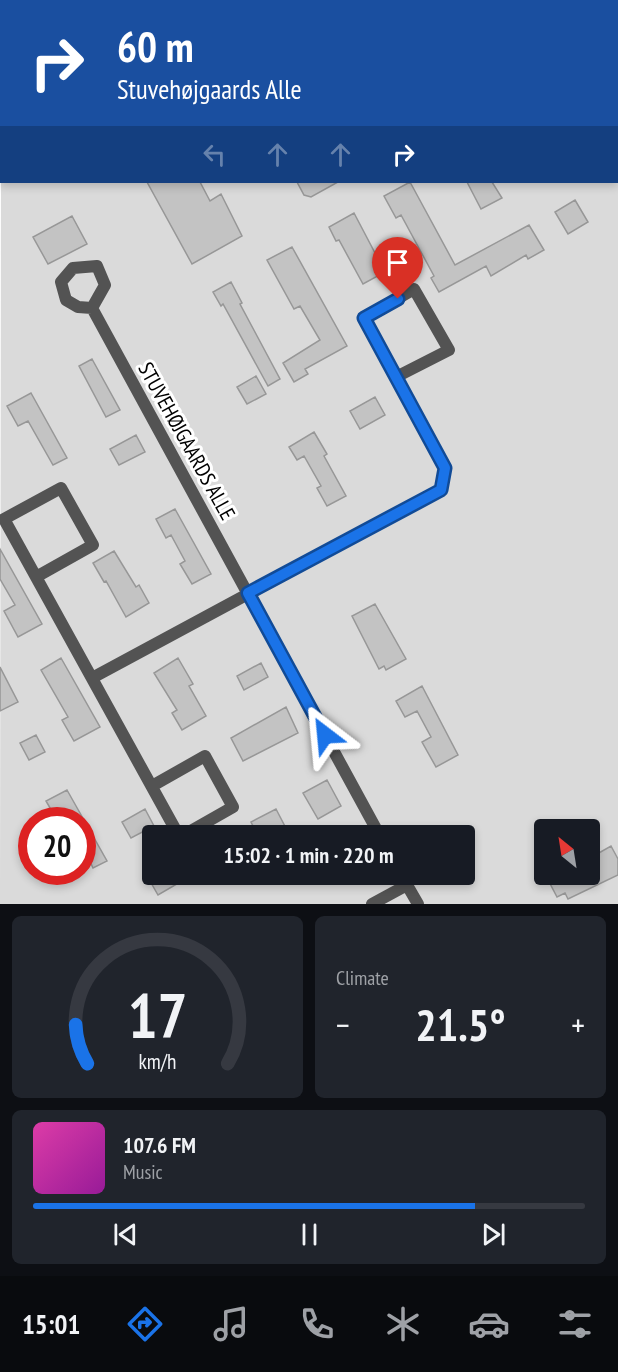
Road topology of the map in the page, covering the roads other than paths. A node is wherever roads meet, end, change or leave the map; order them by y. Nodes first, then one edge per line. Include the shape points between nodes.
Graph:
1 (92, 308) dead end
2 (396, 377) junction
3 (36, 577) junction
4 (248, 593) junction
5 (92, 678) junction
6 (152, 786) junction
7 (174, 825) edge
8 (200, 825) edge
9 (374, 825) edge
10 (397, 885) edge
11 (407, 885) edge
12 (372, 904) edge
13 (418, 904) edge

1 - 4 lane, STUVEHØJGAARDS ALLE
2 - 2 lane via 449,350 414,289 364,318
2 - 4 lane via 445,468 441,490
3 - 3 lane via 93,545 61,488 4,519
3 - 5 lane
4 - 5 lane
4 - 9 lane, STUVEHØJGAARDS ALLE
5 - 6 lane
6 - 7 lane
6 - 8 lane via 205,756 233,807
10 - 12 lane
11 - 13 lane

